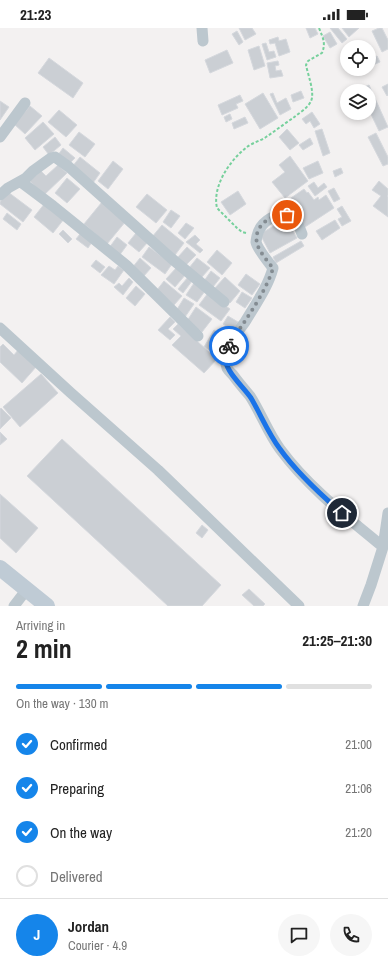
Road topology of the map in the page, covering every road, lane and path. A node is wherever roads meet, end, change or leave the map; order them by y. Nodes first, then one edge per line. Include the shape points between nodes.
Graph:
1 (202, 28) edge
2 (319, 28) edge
3 (203, 41) dead end
4 (25, 103) dead end
5 (0, 137) edge
6 (21, 182) junction
7 (0, 195) edge
8 (302, 234) dead end
9 (256, 242) junction
10 (224, 302) dead end
11 (0, 328) edge
12 (198, 336) dead end
13 (388, 513) edge
14 (383, 547) junction
15 (0, 568) edge
16 (27, 589) junction
17 (14, 606) edge
18 (47, 606) edge
19 (299, 606) edge
20 (363, 606) edge

1 - 3 street
2 - 9 path via 324,41 322,53 308,61 306,66 311,102 304,110 247,147 235,159 218,188 217,208
4 - 5 street
6 - 7 street
6 - 10 street via 51,158 59,160
6 - 12 street via 126,265
8 - 9 street via 299,224 293,218 280,215 264,223 258,231
9 - 14 street via 273,268 261,294 225,354 227,368 250,397 279,449 292,464 328,501
11 - 19 street via 158,470
13 - 14 street
14 - 20 street
15 - 16 street
16 - 17 street
16 - 18 street

